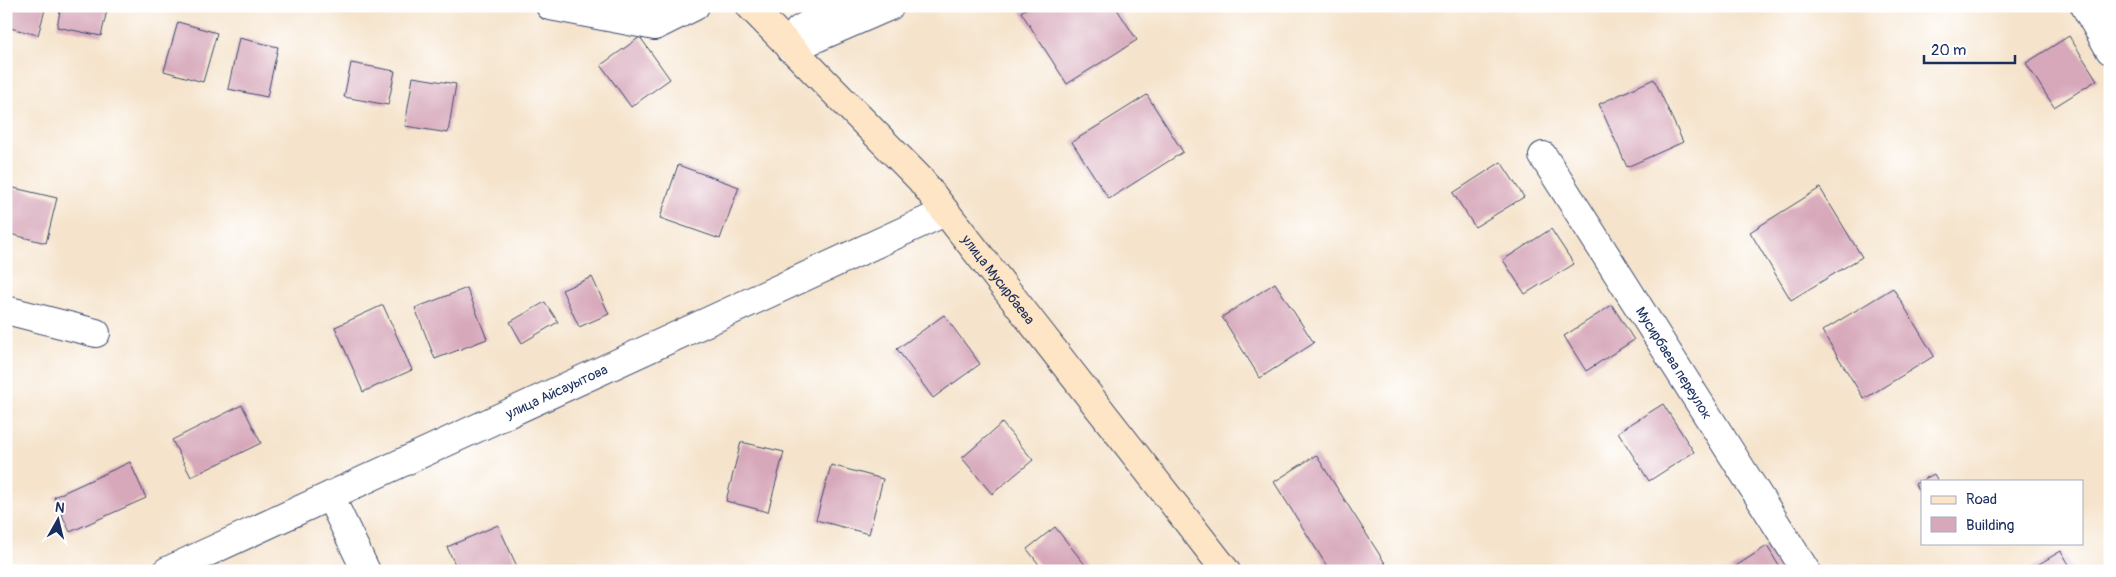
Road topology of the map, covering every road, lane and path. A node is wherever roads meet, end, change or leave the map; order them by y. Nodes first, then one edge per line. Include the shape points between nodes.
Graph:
1 (550, 6) edge
2 (695, 6) edge
3 (750, 6) edge
4 (838, 6) edge
5 (890, 6) edge
6 (2084, 6) edge
7 (787, 44) junction
8 (2110, 50) edge
9 (1543, 156) dead end
10 (945, 212) junction
11 (6, 310) edge
12 (96, 333) dead end
13 (330, 496) junction
14 (168, 571) edge
15 (366, 571) edge
16 (1226, 571) edge
17 (1806, 571) edge

1 - 2 street via 655,26
3 - 7 street, улица Мусирбаева
4 - 7 street
5 - 7 street
6 - 8 street
7 - 10 street, улица Мусирбаева via 920,180
9 - 17 street, Мусирбаева переулок
10 - 13 street, улица Айсауытова
10 - 16 street, улица Мусирбаева
11 - 12 street
13 - 14 street, улица Айсауытова
13 - 15 street

